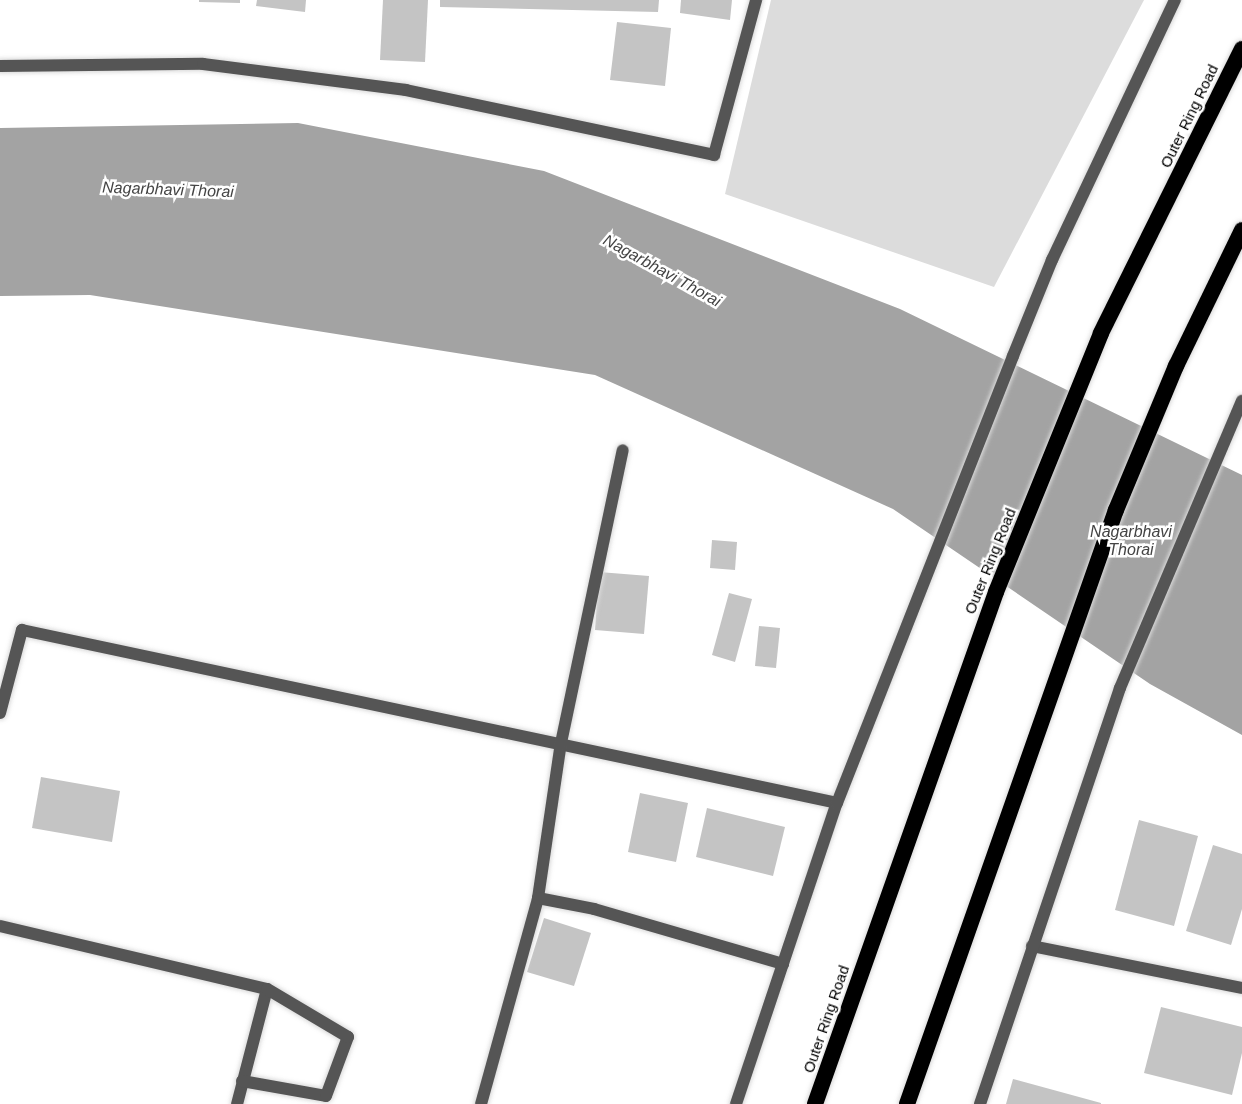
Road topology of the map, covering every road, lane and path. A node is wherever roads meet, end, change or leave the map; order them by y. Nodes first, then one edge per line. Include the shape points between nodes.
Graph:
1 (756, 0) edge
2 (1175, 0) edge
3 (1242, 49) edge
4 (0, 66) edge
5 (1242, 230) edge
6 (1242, 401) edge
7 (1237, 425) edge
8 (623, 450) dead end
9 (0, 712) edge
10 (561, 743) junction
11 (837, 803) junction
12 (538, 898) junction
13 (0, 926) edge
14 (1032, 946) junction
15 (783, 964) junction
16 (1242, 988) edge
17 (267, 989) junction
18 (243, 1081) junction
19 (237, 1104) edge
20 (481, 1104) edge
21 (736, 1104) edge
22 (815, 1104) edge
23 (907, 1104) edge
24 (980, 1104) edge

1 - 4 street via 714,155 406,90 203,64
2 - 11 street via 1052,260
3 - 22 highway, Outer Ring Road via 1101,333 996,592
5 - 23 highway via 1176,366 1060,659
6 - 7 street
7 - 14 street via 1217,458 1120,688
8 - 10 street
9 - 10 street via 22,630
10 - 11 street
10 - 12 street
11 - 15 street
12 - 15 street via 594,909
12 - 20 street
13 - 17 street
14 - 16 street
14 - 24 street
15 - 21 street
17 - 18 street
17 - 18 street via 348,1037 326,1096
18 - 19 street

